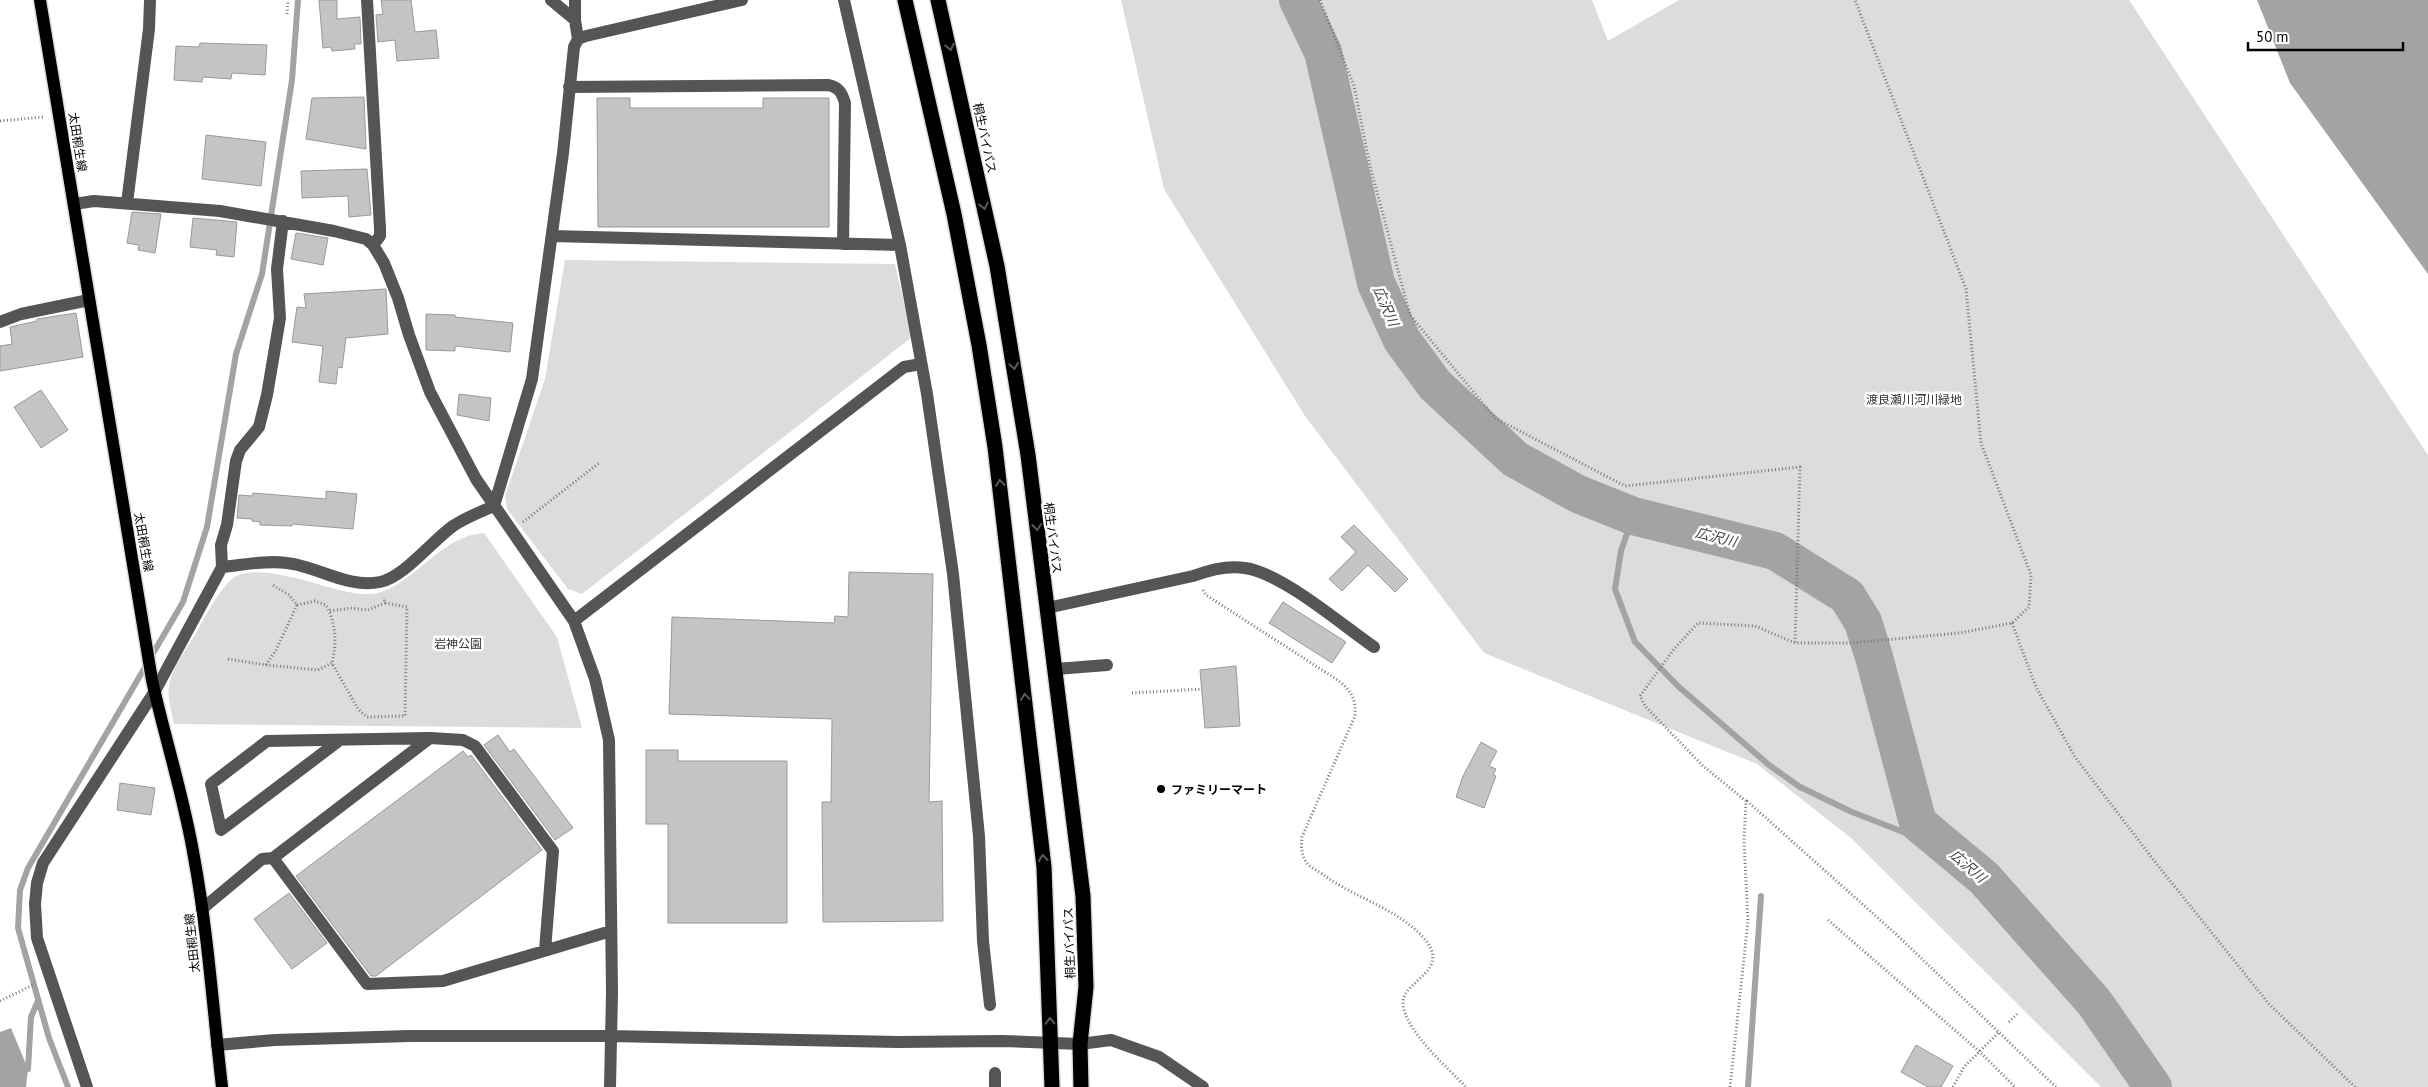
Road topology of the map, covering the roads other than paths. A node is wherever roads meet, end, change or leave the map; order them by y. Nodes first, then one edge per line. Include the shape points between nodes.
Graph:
1 (40, 0) edge
2 (150, 0) edge
3 (367, 0) edge
4 (550, 0) edge
5 (575, 0) edge
6 (742, 0) edge
7 (844, 0) edge
8 (905, 0) edge
9 (938, 0) edge
10 (575, 20) junction
11 (578, 39) junction
12 (568, 87) junction
13 (127, 203) junction
14 (74, 204) junction
15 (280, 221) junction
16 (552, 236) junction
17 (843, 244) junction
18 (373, 245) junction
19 (900, 245) junction
20 (89, 300) junction
21 (0, 322) edge
22 (921, 364) junction
23 (494, 506) junction
24 (222, 567) junction
25 (1047, 608) junction
26 (574, 621) junction
27 (1374, 647) dead end
28 (1107, 665) dead end
29 (1056, 669) junction
30 (153, 685) junction
31 (430, 738) junction
32 (340, 740) junction
33 (273, 858) junction
34 (202, 909) junction
35 (611, 931) junction
36 (544, 950) junction
37 (990, 1005) dead end
38 (610, 1036) junction
39 (1050, 1042) junction
40 (1080, 1044) junction
41 (217, 1045) junction
42 (995, 1073) dead end
43 (87, 1087) edge
44 (222, 1087) edge
45 (610, 1087) edge
46 (995, 1087) edge
47 (1052, 1087) edge
48 (1081, 1087) edge
49 (1203, 1087) edge

1 - 14 main road, 太田桐生線
2 - 13 street
3 - 18 street via 380,228 380,236
4 - 10 street
5 - 10 street
6 - 11 street
7 - 19 street
39 -> 8 highway, 桐生バイパス via 1044,867 995,447 954,214
9 -> 25 highway, 桐生バイパス via 997,266 1028,455
10 - 11 street
11 - 12 street
12 - 16 street
12 - 17 street via 836,86 844,103
13 - 14 street via 94,201
13 - 15 street via 220,210
14 - 20 main road, 太田桐生線
15 - 18 street via 356,236
15 - 24 street via 277,269 280,318 259,427 240,450 236,461 222,545
16 - 17 street
16 - 23 street via 532,379
17 - 19 street
18 - 23 street via 398,298 430,392
19 - 22 street
20 - 21 street
20 - 30 main road, 太田桐生線
22 - 26 street via 904,367
22 - 37 street via 953,574 979,836 983,941
23 - 24 street via 452,526 409,565 381,582 365,583 288,563
23 - 26 street
24 - 30 street
25 - 27 street via 1193,576 1210,569 1244,568 1269,575 1287,585
25 - 29 highway, 桐生バイパス
26 - 35 street via 595,679 609,740
28 - 29 street
29 - 40 highway, 桐生バイパス via 1083,896 1086,987
30 - 34 main road, 太田桐生線 via 181,791
30 - 43 street via 43,863 37,883 37,938
31 - 32 street
31 - 33 street
31 - 36 street via 463,740 475,746 553,851
32 - 32 street via 267,741 211,784 221,830
33 - 34 street via 262,859
33 - 36 street via 367,984 443,980
34 - 41 main road, 太田桐生線
35 - 36 street
35 - 38 street
38 - 39 street
38 - 41 street via 304,1039
38 - 45 street
39 - 40 street
39 - 47 highway, 桐生バイパス
40 - 48 highway, 桐生バイパス
40 - 49 street via 1111,1040 1159,1057
41 - 44 main road, 太田桐生線
42 - 46 street

